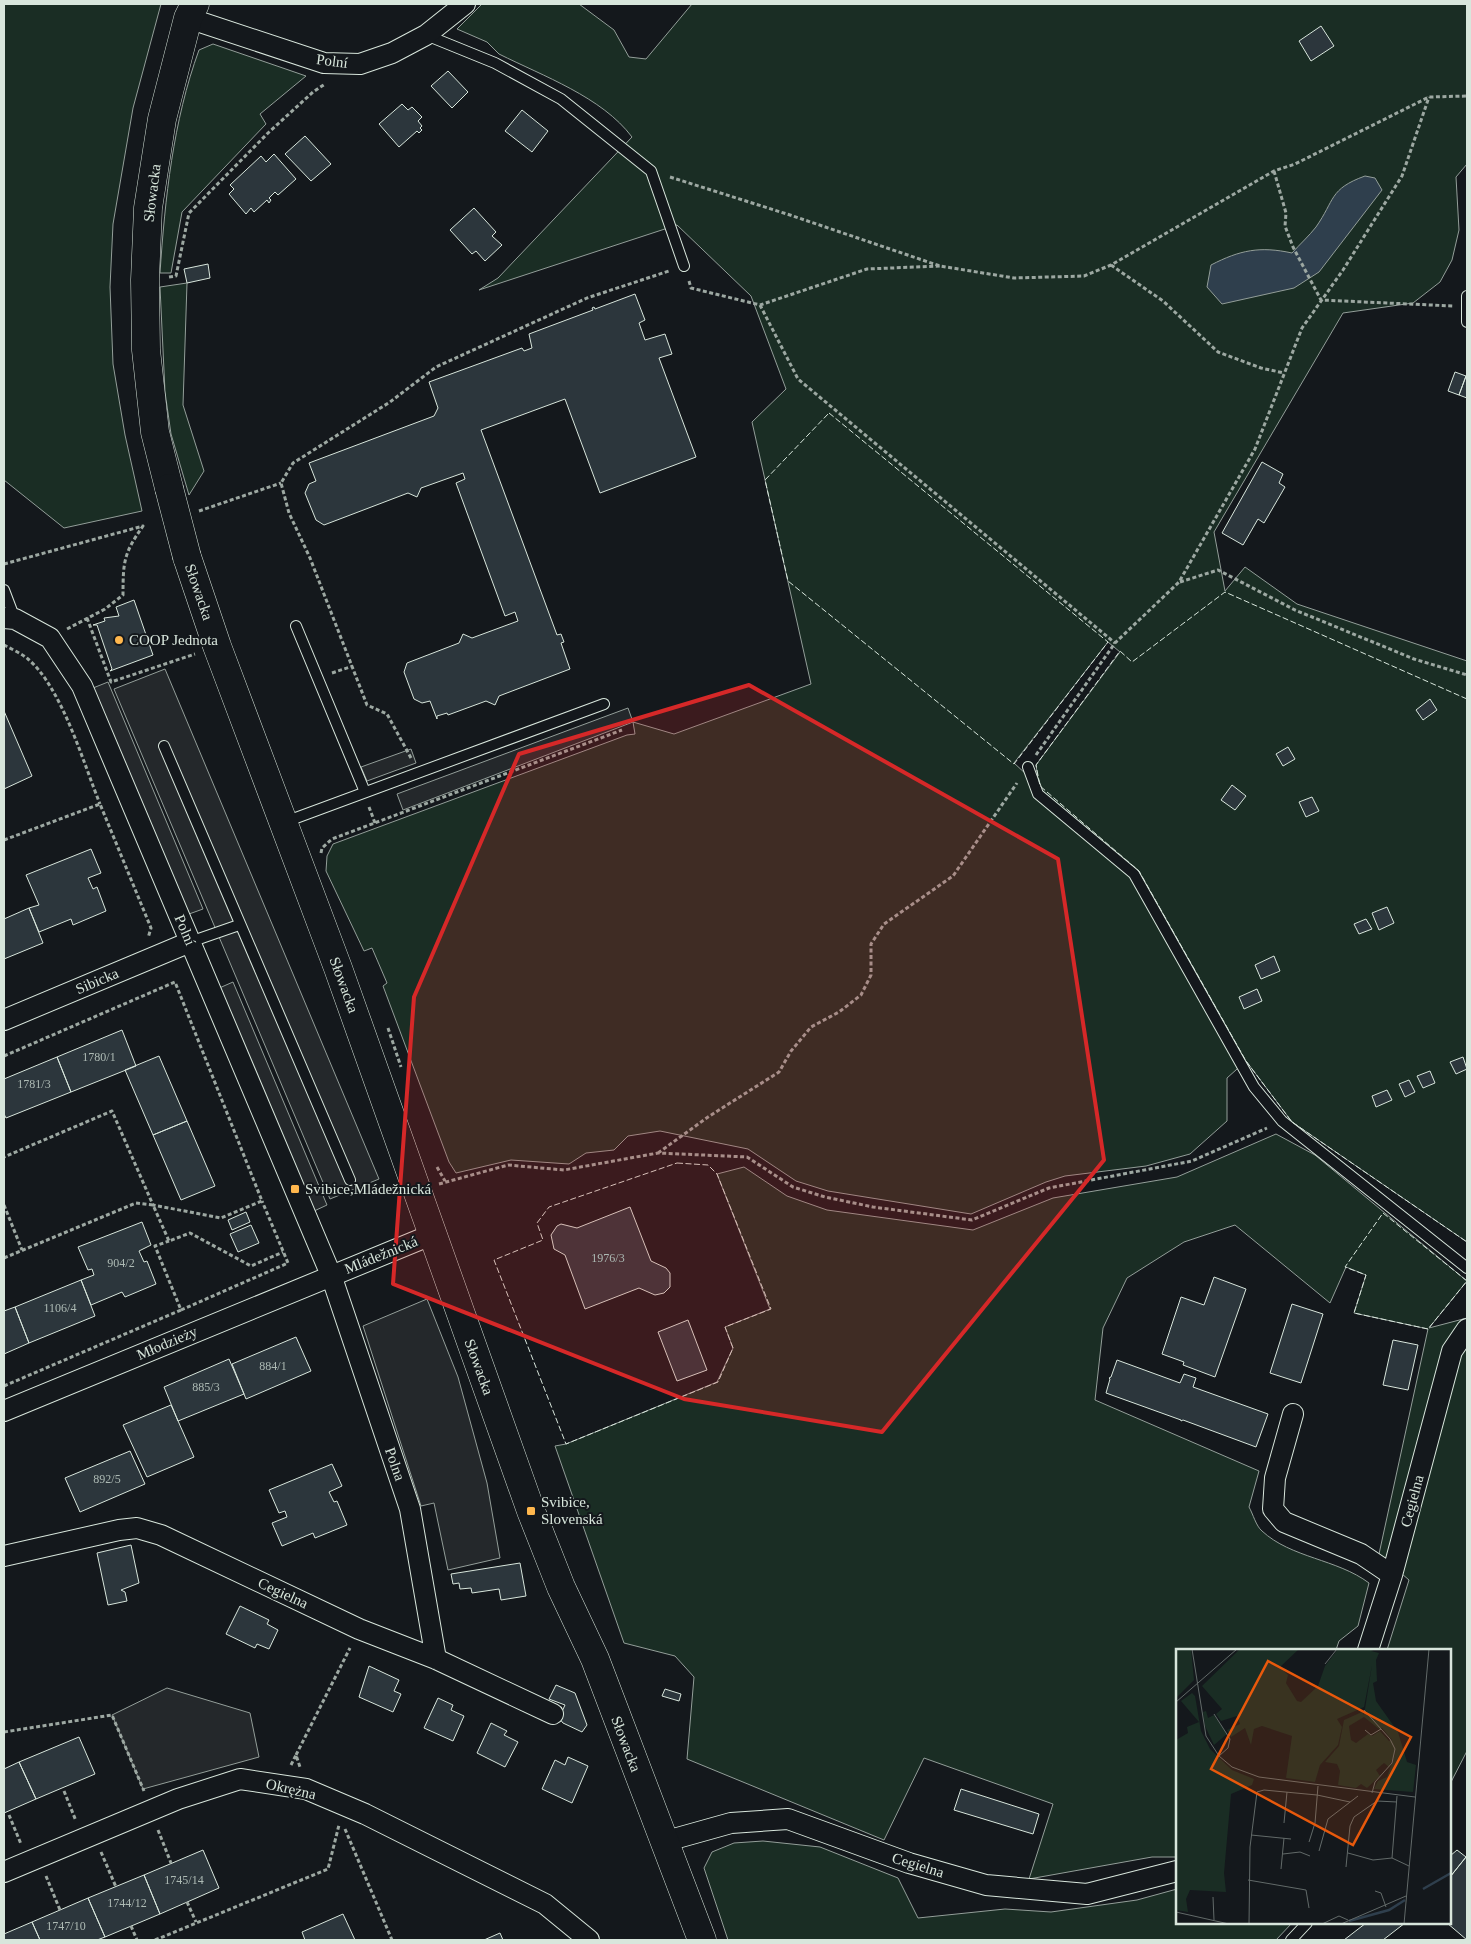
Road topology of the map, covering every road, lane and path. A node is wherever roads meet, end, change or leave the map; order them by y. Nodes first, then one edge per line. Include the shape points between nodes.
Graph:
1 (465, 4) edge
2 (192, 11) edge
3 (426, 35) junction
4 (329, 82) dead end
5 (1429, 97) junction
6 (1467, 97) edge
7 (1274, 170) junction
8 (651, 171) junction
9 (1111, 265) junction
10 (684, 266) junction
11 (940, 266) junction
12 (145, 280) junction
13 (1321, 300) junction
14 (1467, 302) edge
15 (760, 305) junction
16 (1467, 322) edge
17 (1284, 373) junction
18 (281, 483) junction
19 (199, 511) dead end
20 (4, 564) edge
21 (1179, 582) junction
22 (4, 590) edge
23 (9, 618) edge
24 (87, 618) junction
25 (296, 626) dead end
26 (50, 638) junction
27 (1114, 643) junction
28 (4, 645) edge
29 (188, 656) dead end
30 (353, 666) junction
31 (1467, 675) edge
32 (318, 678) junction
33 (604, 704) dead end
34 (622, 730) dead end
35 (164, 746) dead end
36 (1028, 767) junction
37 (418, 772) junction
38 (365, 792) junction
39 (100, 804) junction
40 (284, 822) junction
41 (4, 840) edge
42 (320, 861) dead end
43 (239, 925) junction
44 (139, 942) dead end
45 (190, 942) junction
46 (4, 1020) edge
47 (385, 1022) dead end
48 (4, 1056) edge
49 (404, 1076) dead end
50 (1282, 1121) junction
51 (658, 1153) junction
52 (4, 1157) edge
53 (433, 1159) dead end
54 (350, 1180) dead end
55 (445, 1182) junction
56 (417, 1191) junction
57 (262, 1201) junction
58 (4, 1205) edge
59 (153, 1205) junction
60 (431, 1235) junction
61 (170, 1241) junction
62 (22, 1250) junction
63 (283, 1252) junction
64 (4, 1258) edge
65 (1467, 1268) edge
66 (331, 1275) junction
67 (181, 1310) junction
68 (1467, 1329) edge
69 (4, 1386) edge
70 (4, 1411) edge
71 (1293, 1414) dead end
72 (4, 1556) edge
73 (1392, 1575) junction
74 (359, 1629) junction
75 (1368, 1649) edge
76 (436, 1659) junction
77 (553, 1714) dead end
78 (4, 1732) edge
79 (296, 1755) dead end
80 (154, 1817) junction
81 (663, 1842) junction
82 (108, 1846) dead end
83 (171, 1863) dead end
84 (52, 1870) dead end
85 (1176, 1871) edge
86 (4, 1872) edge
87 (116, 1887) dead end
88 (188, 1902) dead end
89 (60, 1910) dead end
90 (196, 1922) junction
91 (1306, 1924) edge
92 (131, 1926) dead end
93 (137, 1940) edge
94 (155, 1940) edge
95 (392, 1940) edge
96 (589, 1940) edge
97 (702, 1940) edge
98 (1291, 1940) edge

1 - 3 street, Polní
2 - 3 street, Polní via 324,63 360,64 392,53
2 - 12 street, Słowacka via 162,119 148,208
3 - 8 lane via 495,63 561,99
4 - 12 path via 313,92 268,133 189,213 176,276
5 - 6 path
5 - 7 path via 1295,164
5 - 13 path via 1402,176
7 - 9 path
7 - 13 path via 1292,247
8 - 10 lane
8 - 11 path
9 - 11 path via 1084,276 1014,278
9 - 17 path via 1163,301 1218,352
10 - 15 path via 691,288
10 - 18 path via 587,298 436,368 390,402 293,463
11 - 15 path via 867,269
12 - 40 street, Słowacka, bridge via 146,350 154,432 187,557
13 - 14 path
13 - 17 path via 1302,328
14 - 16 lane
15 - 27 path via 798,379
17 - 21 path via 1255,449
18 - 19 path
18 - 30 path via 289,512
20 - 24 path via 143,526 127,548 123,594
21 - 27 path
21 - 31 path via 1218,570 1294,610 1414,658
22 - 23 lane
23 - 26 street, Polní
24 - 26 path
24 - 29 path via 111,682
25 - 32 lane
26 - 45 street, Polní via 82,686
27 - 36 path
28 - 39 path via 27,658 49,685 68,722
30 - 32 path
30 - 37 path via 367,705 387,714
32 - 38 lane
33 - 37 lane
34 - 42 path via 332,839 322,848
35 - 43 lane
36 - 50 lane via 1038,794 1134,874 1254,1087
36 - 51 path via 953,876 884,924 871,944 871,975 861,995 812,1028 791,1051 778,1072 708,1116
37 - 38 lane
38 - 40 lane
39 - 41 path
39 - 44 path via 151,928 148,939
40 - 56 street, Słowacka
43 - 45 lane
43 - 54 lane
45 - 46 street, Sibicka
45 - 66 street, Polní
47 - 49 path
48 - 57 path via 175,982
50 - 51 path via 1192,1161 1049,1188 972,1220 826,1197 793,1187 747,1157
50 - 65 lane
51 - 55 path via 564,1170 508,1165
52 - 59 path via 112,1111
53 - 55 path
55 - 56 path
56 - 60 street, Słowacka
57 - 59 path via 221,1218
57 - 63 path
58 - 62 path
59 - 61 path
59 - 62 path via 136,1202
60 - 66 street, Mládežnická
60 - 81 street, Słowacka via 531,1511 561,1587 595,1659
61 - 63 path via 190,1233 251,1266
61 - 67 path via 155,1246
62 - 64 path
63 - 67 path via 288,1263
66 - 70 street, Młodzieży
66 - 76 street, Polna via 410,1509
67 - 69 path
68 - 73 street, Cegielna via 1452,1351
71 - 73 street via 1275,1478 1273,1509 1284,1522 1361,1554
72 - 74 street, Cegielna via 137,1528 161,1535
73 - 75 street, Cegielna
74 - 76 street, Cegielna
74 - 79 path
76 - 77 street, Cegielna
78 - 80 path via 112,1715
80 - 83 path
80 - 86 street, Okrężna
80 - 96 street, Okrężna via 178,1799 240,1779 306,1789 364,1814 545,1904
81 - 85 street, Cegielna via 731,1823 788,1819 909,1863 986,1885 1087,1894
81 - 97 street, Słowacka
82 - 87 path via 100,1849
84 - 89 path via 44,1873
88 - 90 path
90 - 94 path
90 - 95 path via 328,1869 340,1819
91 - 98 lane
92 - 93 path

